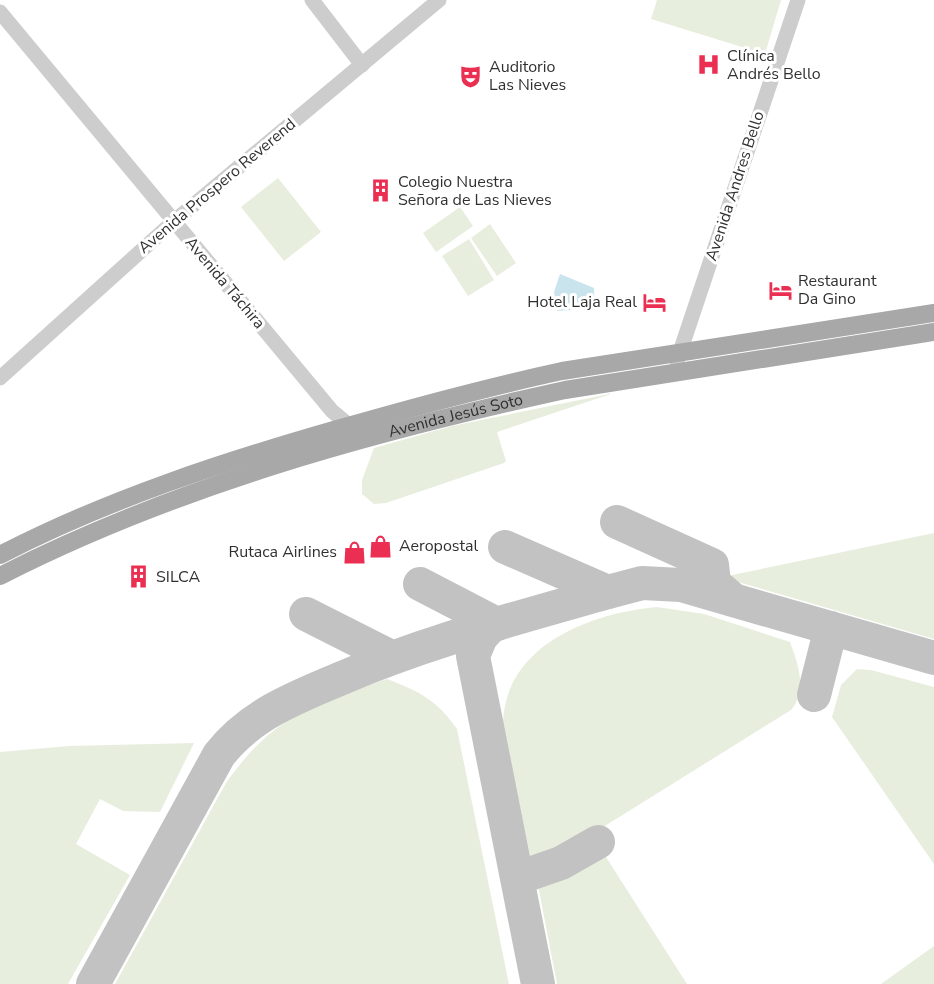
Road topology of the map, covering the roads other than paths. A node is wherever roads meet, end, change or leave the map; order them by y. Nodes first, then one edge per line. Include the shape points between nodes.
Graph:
1 (312, 0) edge
2 (439, 0) edge
3 (798, 0) edge
4 (0, 12) edge
5 (362, 65) junction
6 (174, 221) junction
7 (934, 312) edge
8 (934, 332) edge
9 (680, 352) junction
10 (674, 372) junction
11 (0, 378) edge
12 (350, 426) junction
13 (351, 445) junction
14 (0, 555) edge
15 (0, 576) edge

1 - 5 street
2 - 5 street, Avenida Prospero Reverend
3 - 9 street, Avenida Andres Bello
4 - 6 street, Avenida Táchira
5 - 6 street, Avenida Prospero Reverend
6 - 11 street, Avenida Prospero Reverend
6 - 12 street, Avenida Táchira via 332,411
7 - 9 main road, Avenida Jesús Soto
8 - 10 main road, Avenida Jesús Soto
9 - 10 street, Avenida Andres Bello
9 - 12 main road, Avenida Jesús Soto via 562,371
10 - 13 main road, Avenida Jesús Soto via 505,403
12 - 13 street
12 - 14 main road, Avenida Jesús Soto via 236,459 154,489
13 - 15 main road, Avenida Jesús Soto via 160,506

